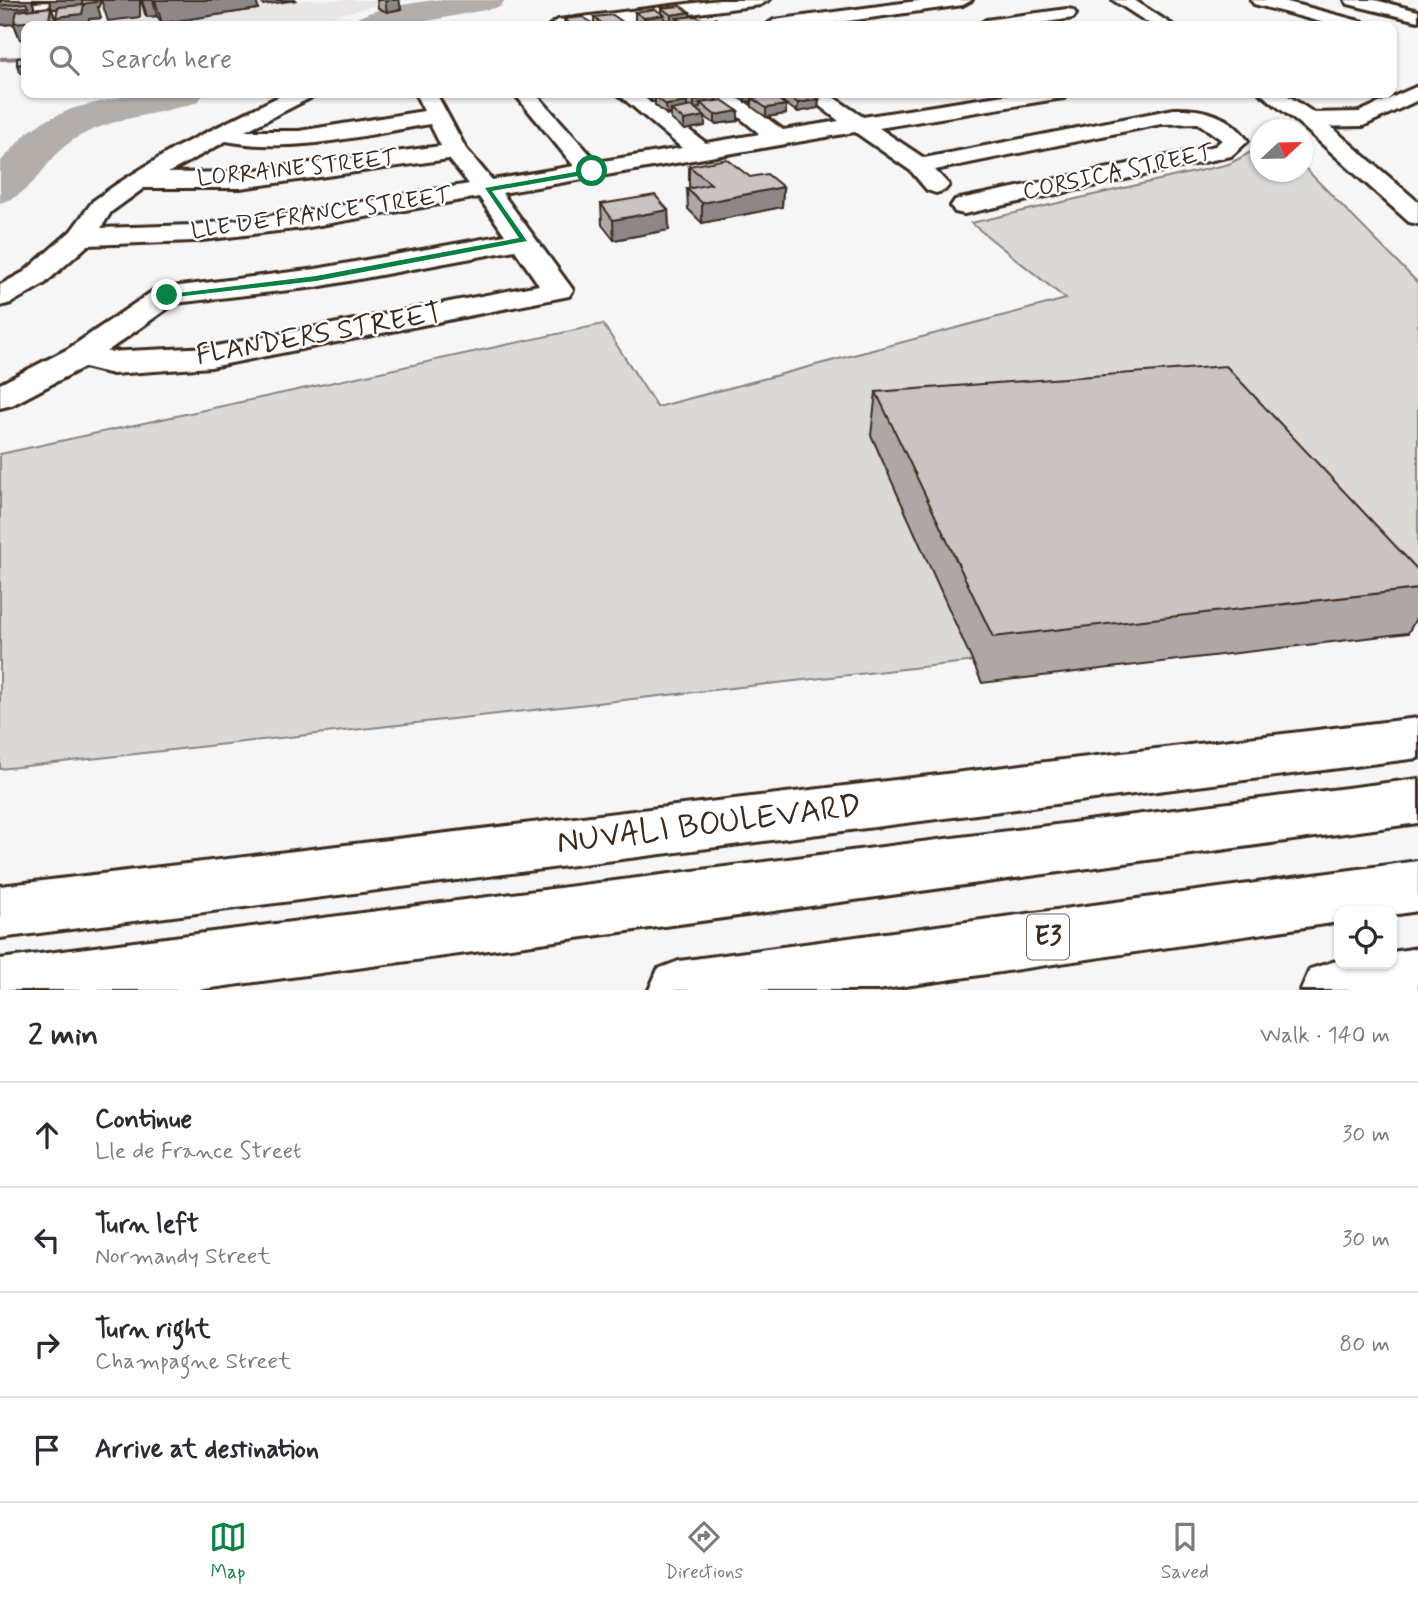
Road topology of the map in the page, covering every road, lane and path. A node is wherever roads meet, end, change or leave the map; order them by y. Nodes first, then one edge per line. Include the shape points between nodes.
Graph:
1 (760, 0) edge
2 (963, 0) edge
3 (1044, 0) edge
4 (1122, 0) edge
5 (1260, 0) edge
6 (1354, 0) edge
7 (689, 4) edge
8 (1067, 13) junction
9 (1418, 16) edge
10 (630, 21) edge
11 (711, 21) edge
12 (810, 21) edge
13 (1017, 21) edge
14 (1079, 21) edge
15 (1158, 21) edge
16 (1338, 21) edge
17 (1418, 92) edge
18 (292, 98) edge
19 (428, 98) edge
20 (528, 98) edge
21 (633, 98) edge
22 (727, 98) edge
23 (821, 98) edge
24 (1024, 98) edge
25 (1277, 98) edge
26 (437, 116) junction
27 (1306, 118) junction
28 (860, 124) junction
29 (222, 133) junction
30 (779, 138) junction
31 (455, 151) junction
32 (701, 151) junction
33 (920, 166) junction
34 (592, 171) junction
35 (139, 181) junction
36 (488, 190) junction
37 (1418, 216) edge
38 (81, 237) junction
39 (524, 240) junction
40 (0, 297) edge
41 (80, 356) junction
42 (0, 398) edge
43 (1418, 712) edge
44 (1418, 738) edge
45 (1289, 755) junction
46 (1418, 802) edge
47 (1418, 886) edge
48 (0, 912) edge
49 (1418, 976) edge
50 (0, 988) edge
51 (679, 990) edge
52 (1331, 990) edge

1 - 7 main road
2 - 12 main road
3 - 8 main road
4 - 15 main road
5 - 16 main road
6 - 9 main road
7 - 10 main road
7 - 11 main road
8 - 13 main road
8 - 14 main road
17 - 27 main road via 1363,119
18 - 29 main road
19 - 26 main road
20 - 34 main road
21 - 32 main road
22 - 30 main road
23 - 28 main road
24 - 28 main road, LLE DE FRANCE STREET
25 - 27 main road
26 - 29 main road via 292,138 243,139
26 - 31 main road
27 - 37 main road
28 - 30 main road, LLE DE FRANCE STREET
28 - 33 main road
29 - 35 main road
30 - 32 main road, LLE DE FRANCE STREET
31 - 35 main road, LORRAINE STREET via 240,180
31 - 36 main road
32 - 34 main road, LLE DE FRANCE STREET
33 - 33 main road, CORSICA STREET via 1161,117 1188,115 1218,122 1236,141 1223,151 964,215
34 - 36 main road, LLE DE FRANCE STREET
35 - 38 main road via 102,206
36 - 38 main road, LLE DE FRANCE STREET via 194,233
36 - 39 main road
38 - 40 main road via 34,278
39 - 41 main road via 316,278 167,295
39 - 41 main road, FLANDERS STREET via 558,290 211,357 113,364
41 - 42 main road
43 - 45 main road
44 - 45 main road, NUVALI BOULEVARD
45 - 48 main road, NUVALI BOULEVARD
46 - 50 main road
47 - 51 main road, E3
49 - 52 main road

